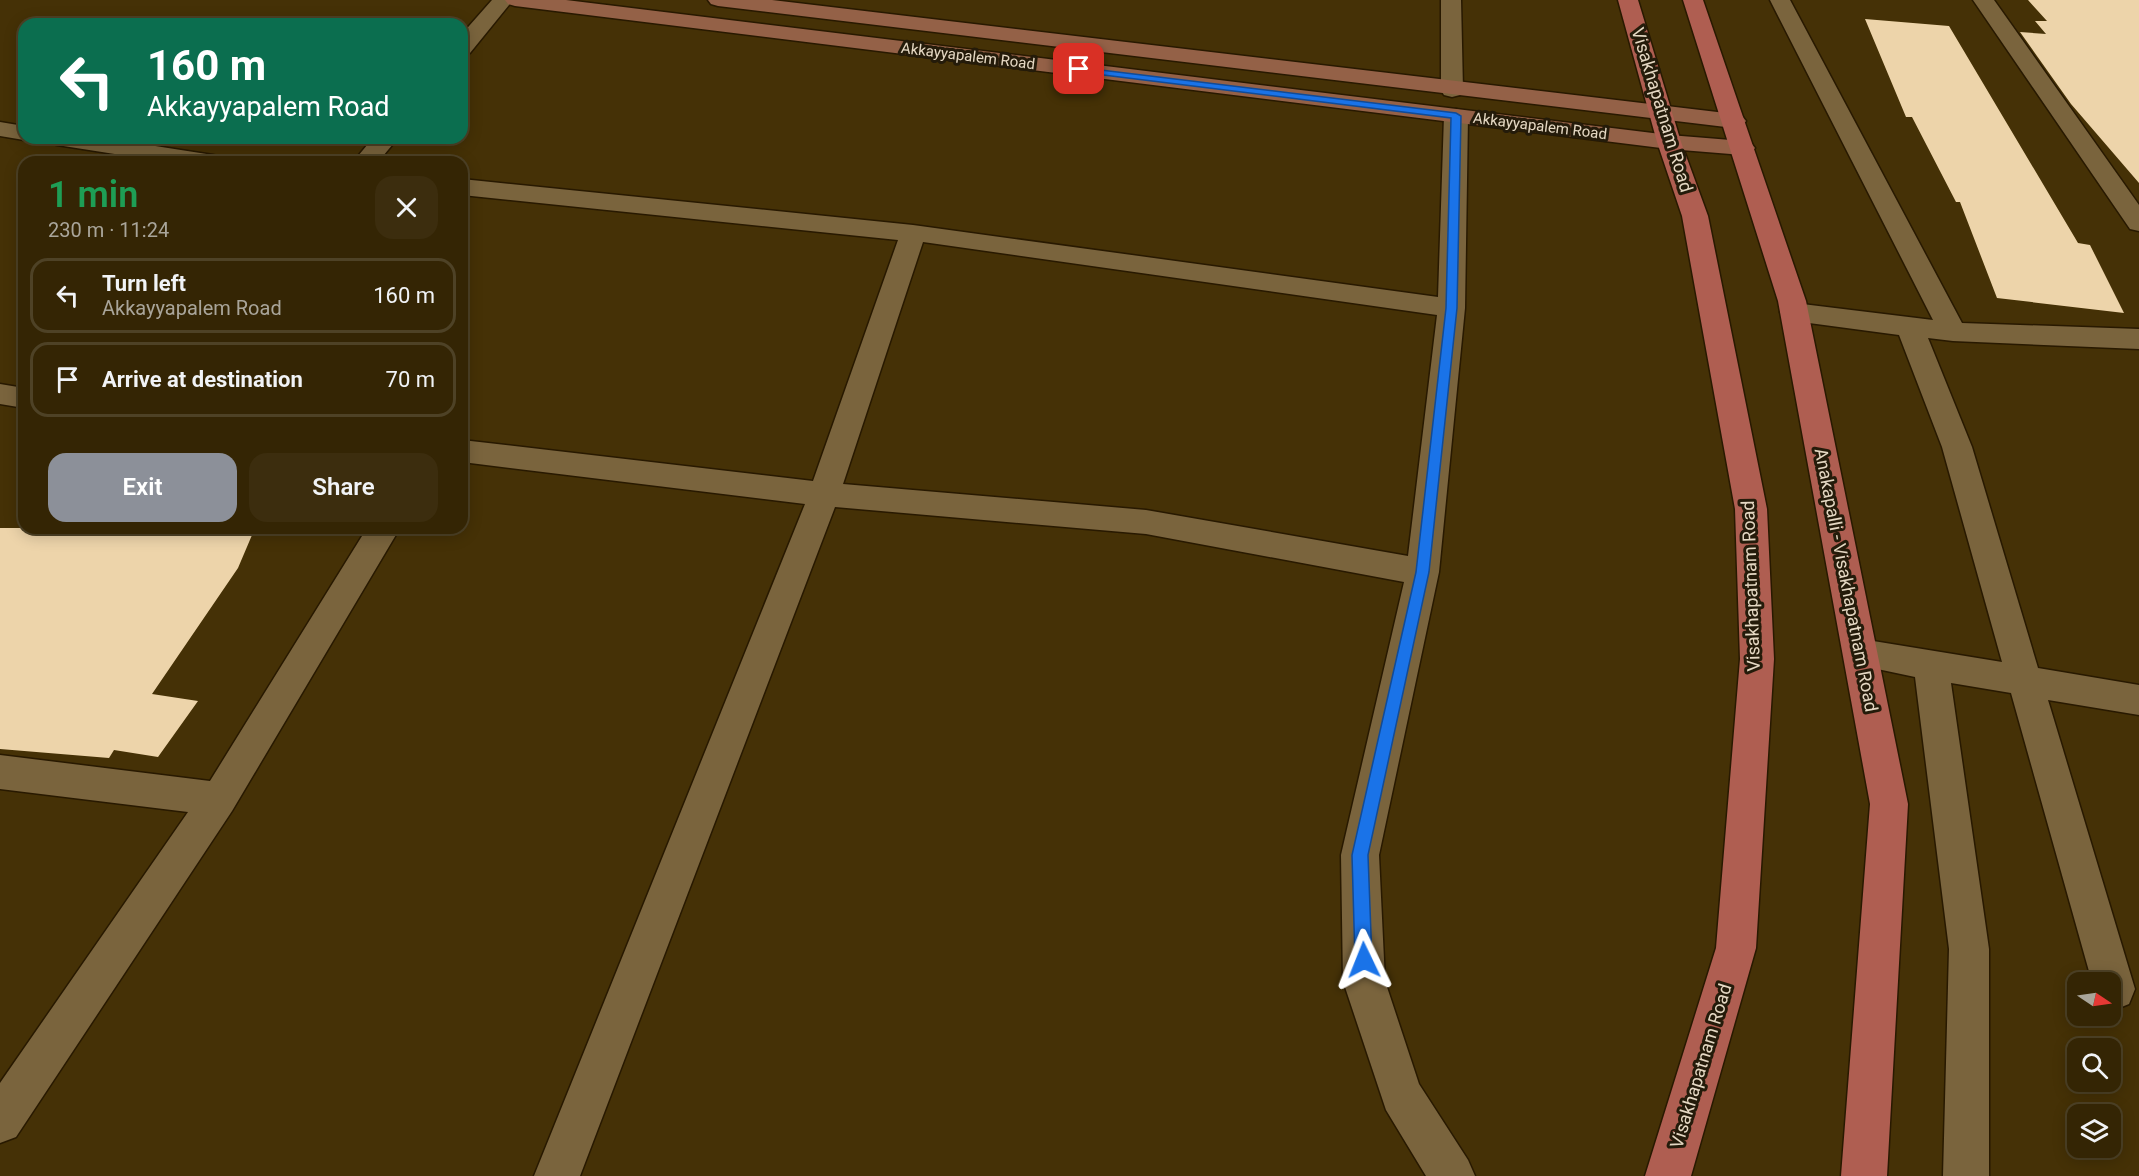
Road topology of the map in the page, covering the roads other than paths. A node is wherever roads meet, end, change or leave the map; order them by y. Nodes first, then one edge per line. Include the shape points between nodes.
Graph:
1 (503, 0) edge
2 (514, 0) edge
3 (718, 0) edge
4 (1451, 0) edge
5 (1628, 0) edge
6 (1693, 0) edge
7 (1780, 0) edge
8 (1983, 0) edge
9 (468, 41) edge
10 (1452, 90) junction
11 (1456, 116) junction
12 (1666, 128) junction
13 (0, 129) edge
14 (18, 132) edge
15 (1739, 134) junction
16 (96, 144) edge
17 (381, 144) edge
18 (174, 156) edge
19 (370, 156) edge
20 (468, 188) edge
21 (2139, 223) edge
22 (913, 233) junction
23 (1451, 308) junction
24 (1794, 312) junction
25 (1910, 328) junction
26 (1953, 332) junction
27 (2139, 339) edge
28 (0, 394) edge
29 (18, 397) edge
30 (468, 452) edge
31 (824, 494) junction
32 (380, 534) edge
33 (1423, 572) junction
34 (1861, 653) junction
35 (1930, 665) junction
36 (2025, 681) junction
37 (2139, 700) edge
38 (0, 772) edge
39 (219, 799) junction
40 (2109, 972) edge
41 (0, 1121) edge
42 (557, 1176) edge
43 (1452, 1176) edge
44 (1668, 1176) edge
45 (1864, 1176) edge
46 (1966, 1176) edge

1 - 9 street
2 - 11 main road, Akkayyapalem Road
3 - 10 main road
4 - 10 street
5 - 12 main road, Visakhapatnam Road
6 - 15 main road, Anakapalli - Visakhapatnam Road
7 - 26 street
8 - 21 street
10 - 12 main road
11 - 12 main road, Akkayyapalem Road
11 - 23 street
12 - 15 main road, Akkayyapalem Road
12 - 44 main road, Visakhapatnam Road via 1695,216 1751,509 1757,659 1736,948
13 - 14 street
15 - 24 main road, Anakapalli - Visakhapatnam Road
16 - 18 street
17 - 19 street
20 - 22 street
22 - 23 street
22 - 31 street
23 - 33 street
24 - 25 street
24 - 34 main road, Anakapalli - Visakhapatnam Road
25 - 26 street
25 - 36 street via 1957,447
26 - 27 street
28 - 29 street
30 - 31 street
31 - 33 street via 1146,522
31 - 42 street
32 - 39 street
33 - 43 street via 1360,855 1364,981 1401,1095
34 - 35 street
34 - 45 main road, Anakapalli - Visakhapatnam Road via 1889,804
35 - 36 street
35 - 46 street via 1969,949
36 - 37 street
36 - 40 street
38 - 39 street
39 - 41 street

